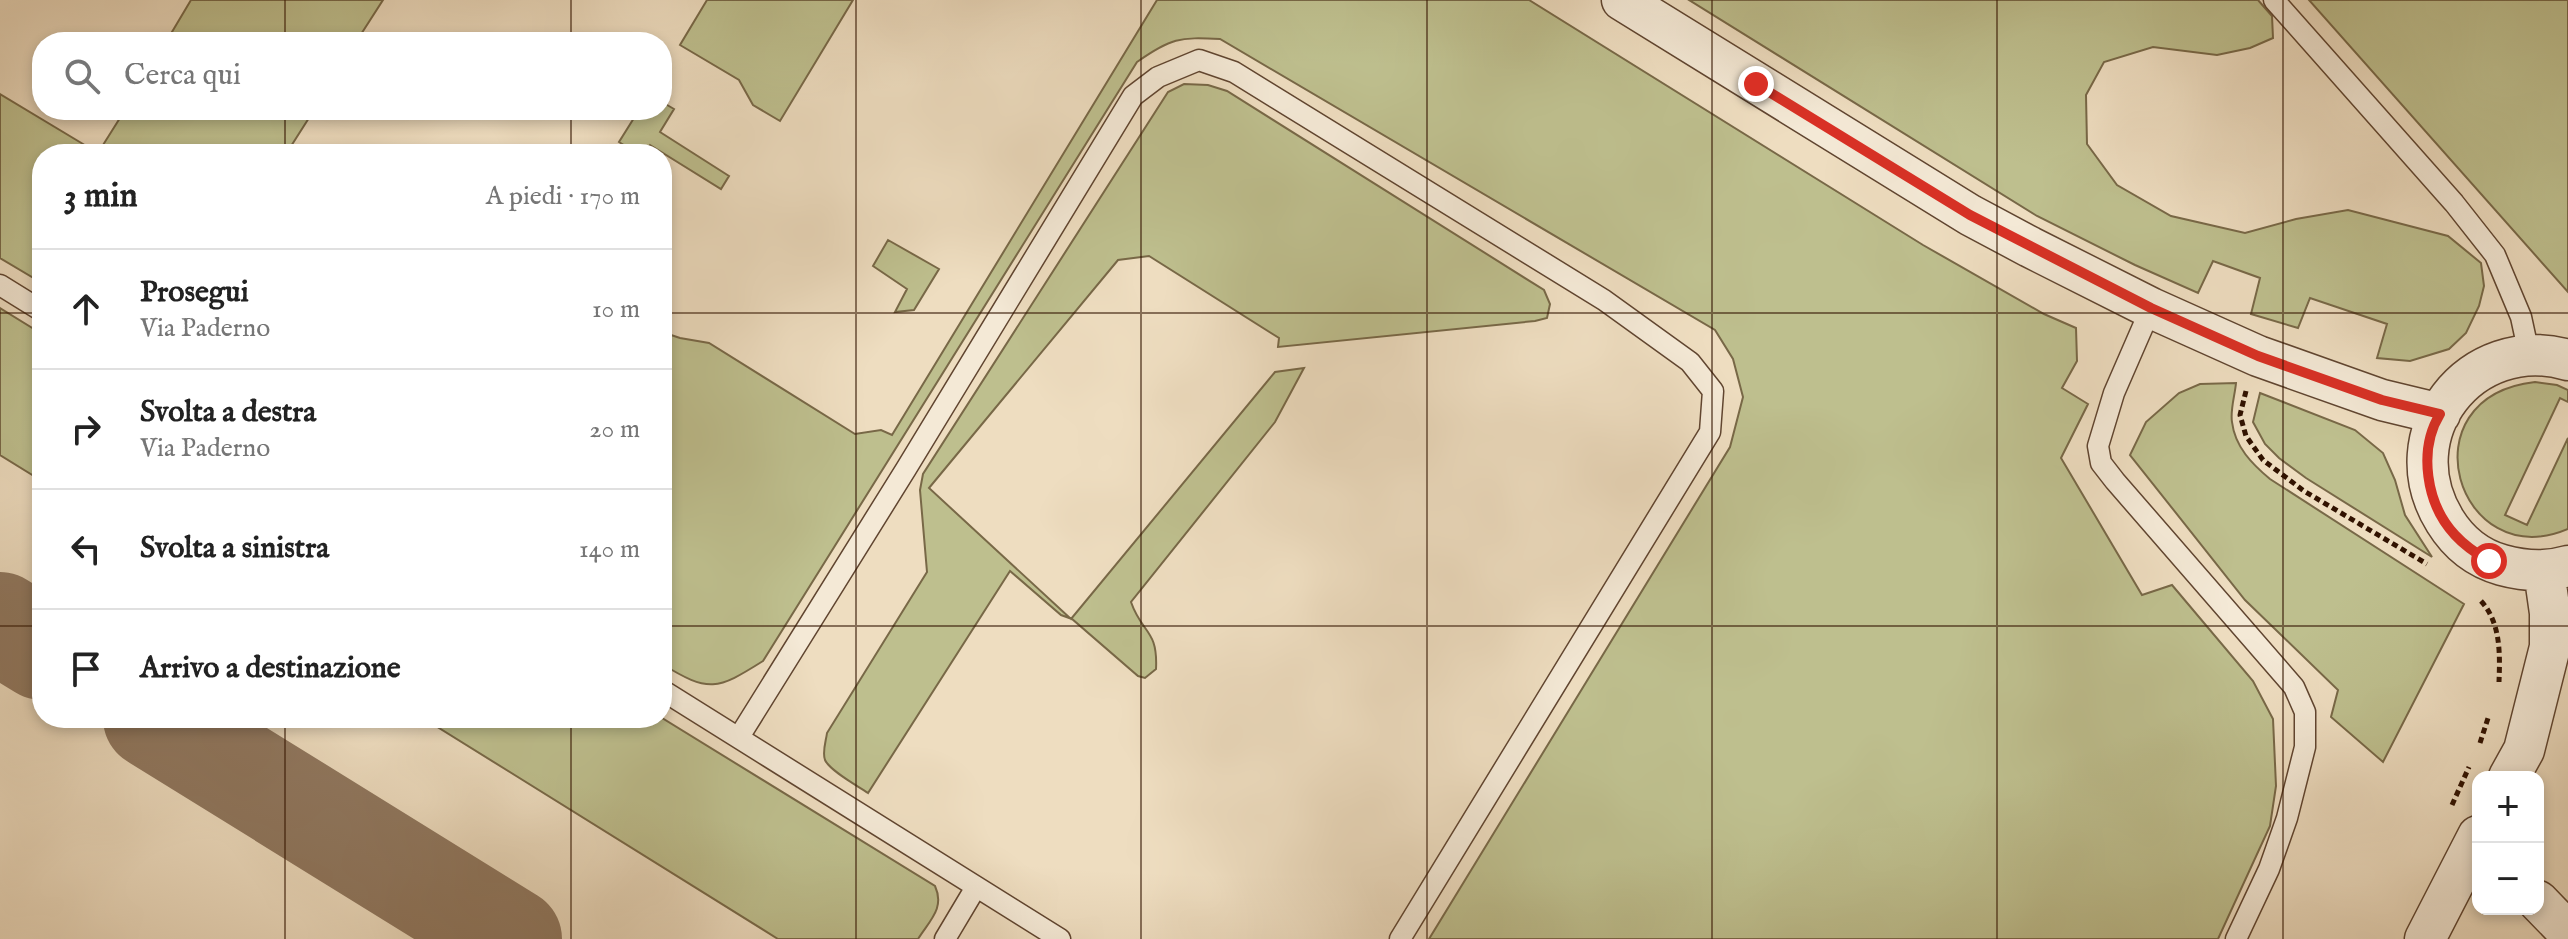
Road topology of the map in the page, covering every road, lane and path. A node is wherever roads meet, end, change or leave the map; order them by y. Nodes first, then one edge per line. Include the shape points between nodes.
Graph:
1 (1622, 0) edge
2 (2274, 0) edge
3 (0, 285) edge
4 (32, 305) edge
5 (2151, 308) junction
6 (2529, 354) junction
7 (2258, 356) junction
8 (2568, 360) edge
9 (2440, 414) junction
10 (2433, 567) dead end
11 (2556, 568) edge
12 (2471, 590) dead end
13 (2499, 685) dead end
14 (672, 696) edge
15 (2490, 711) dead end
16 (739, 737) junction
17 (2476, 751) dead end
18 (2470, 765) dead end
19 (2512, 771) edge
20 (2452, 806) dead end
21 (2474, 843) edge
22 (976, 887) junction
23 (2544, 907) edge
24 (2568, 932) edge
25 (945, 939) edge
26 (1060, 939) edge
27 (1400, 939) edge
28 (2236, 939) edge
29 (2425, 939) edge

1 - 5 street via 1970,215
2 - 6 lane via 2495,255 2521,317
3 - 4 lane
5 - 7 street
5 - 28 lane via 2114,393 2098,446 2101,463 2294,687 2305,712 2305,747 2287,818
6 - 8 street
6 - 9 street via 2479,369 2452,392
7 - 9 street via 2382,400
7 - 10 path via 2240,415 2246,436 2263,460 2304,491
9 - 11 street via 2427,451 2428,481 2452,533 2489,561 2522,571
11 - 19 street via 2550,647 2524,750
12 - 13 path via 2489,610 2500,645
14 - 16 lane
15 - 17 path
16 - 22 lane
16 - 27 lane via 1133,96 1158,77 1199,60 1234,72 1604,300 1690,362 1713,391 1710,432
18 - 20 path
21 - 29 street
22 - 25 lane
22 - 26 lane
23 - 24 street

